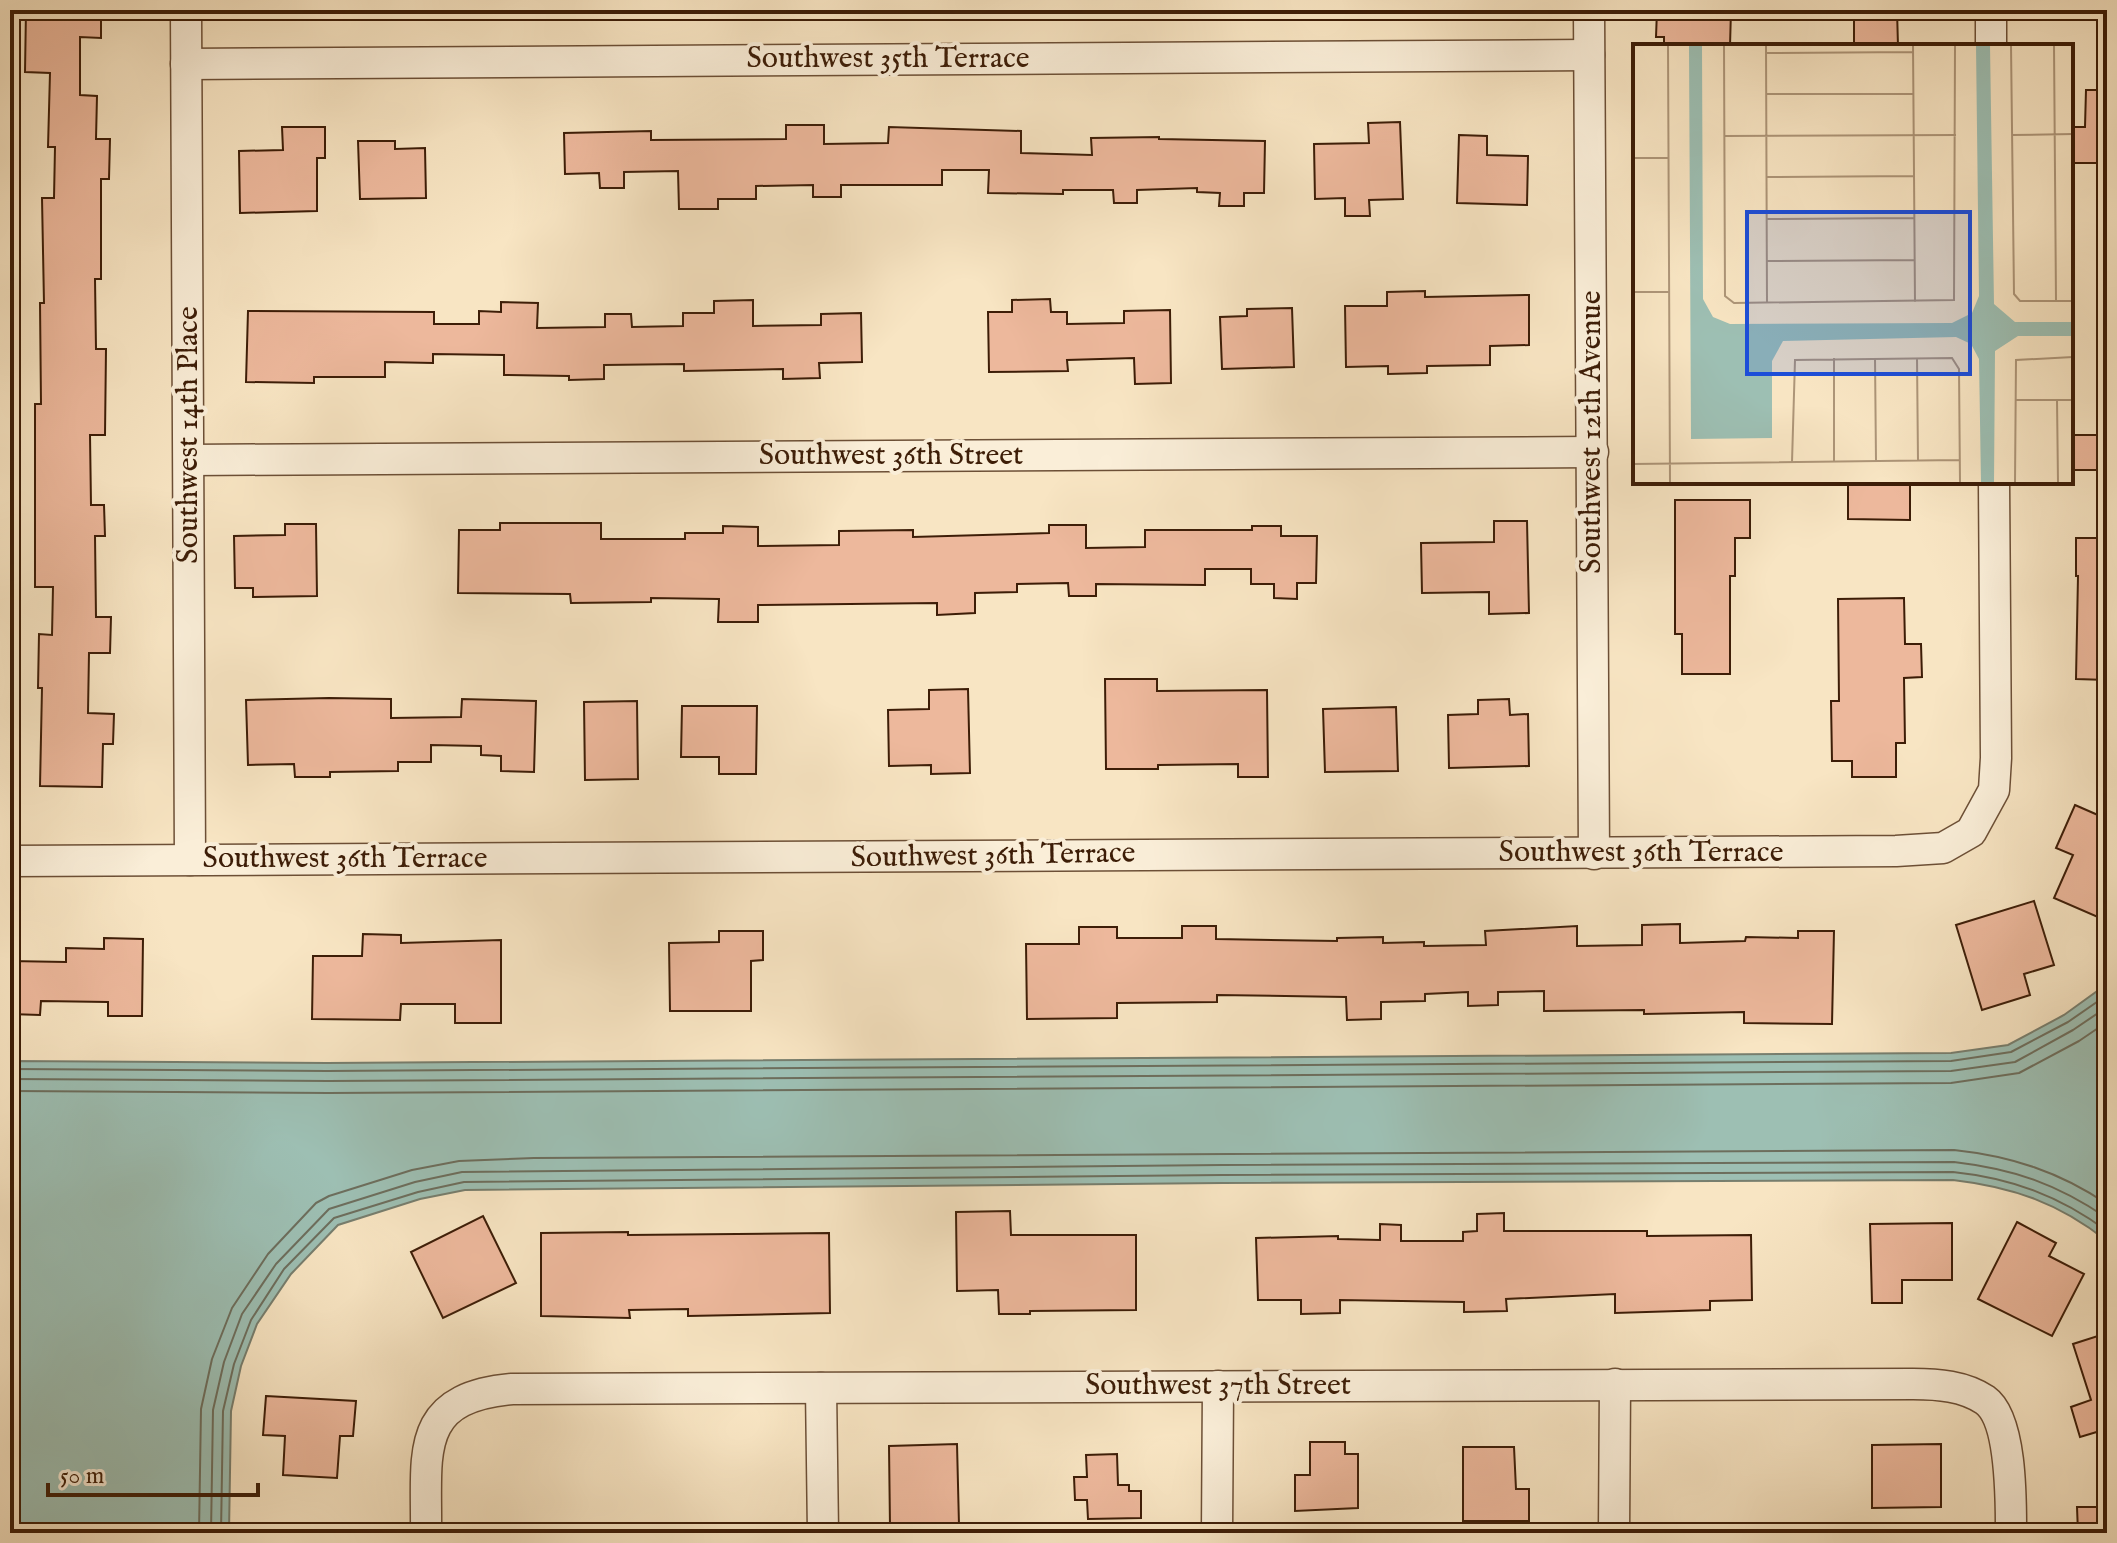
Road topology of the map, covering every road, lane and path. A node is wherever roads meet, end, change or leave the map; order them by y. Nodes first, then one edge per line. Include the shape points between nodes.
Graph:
1 (186, 10) edge
2 (1589, 10) edge
3 (1991, 10) edge
4 (1991, 44) edge
5 (1589, 55) junction
6 (186, 64) junction
7 (1593, 452) junction
8 (189, 460) junction
9 (1994, 484) edge
10 (1594, 854) junction
11 (190, 860) junction
12 (10, 861) edge
13 (1615, 1384) junction
14 (1218, 1386) junction
15 (821, 1388) junction
16 (426, 1533) edge
17 (823, 1533) edge
18 (1217, 1533) edge
19 (1614, 1533) edge
20 (2011, 1533) edge

1 - 6 street, Southwest 14th Place
2 - 5 street, Southwest 12th Avenue
3 - 4 street
5 - 6 street, Southwest 35th Terrace
5 - 7 street, Southwest 12th Avenue
6 - 8 street, Southwest 14th Place
7 - 8 street, Southwest 36th Street
7 - 10 street, Southwest 12th Avenue
8 - 11 street, Southwest 14th Place
9 - 10 street, Southwest 36th Terrace via 1994,790 1971,832 1943,848 1896,851
10 - 11 street, Southwest 36th Terrace
11 - 12 street, Southwest 36th Terrace
13 - 14 street, Southwest 37th Street
13 - 19 street
13 - 20 street, Southwest 37th Street via 1949,1385 1988,1401 2004,1430
14 - 15 street, Southwest 37th Street
14 - 18 street
15 - 16 street, Southwest 37th Street via 483,1391 449,1407 430,1434
15 - 17 street

